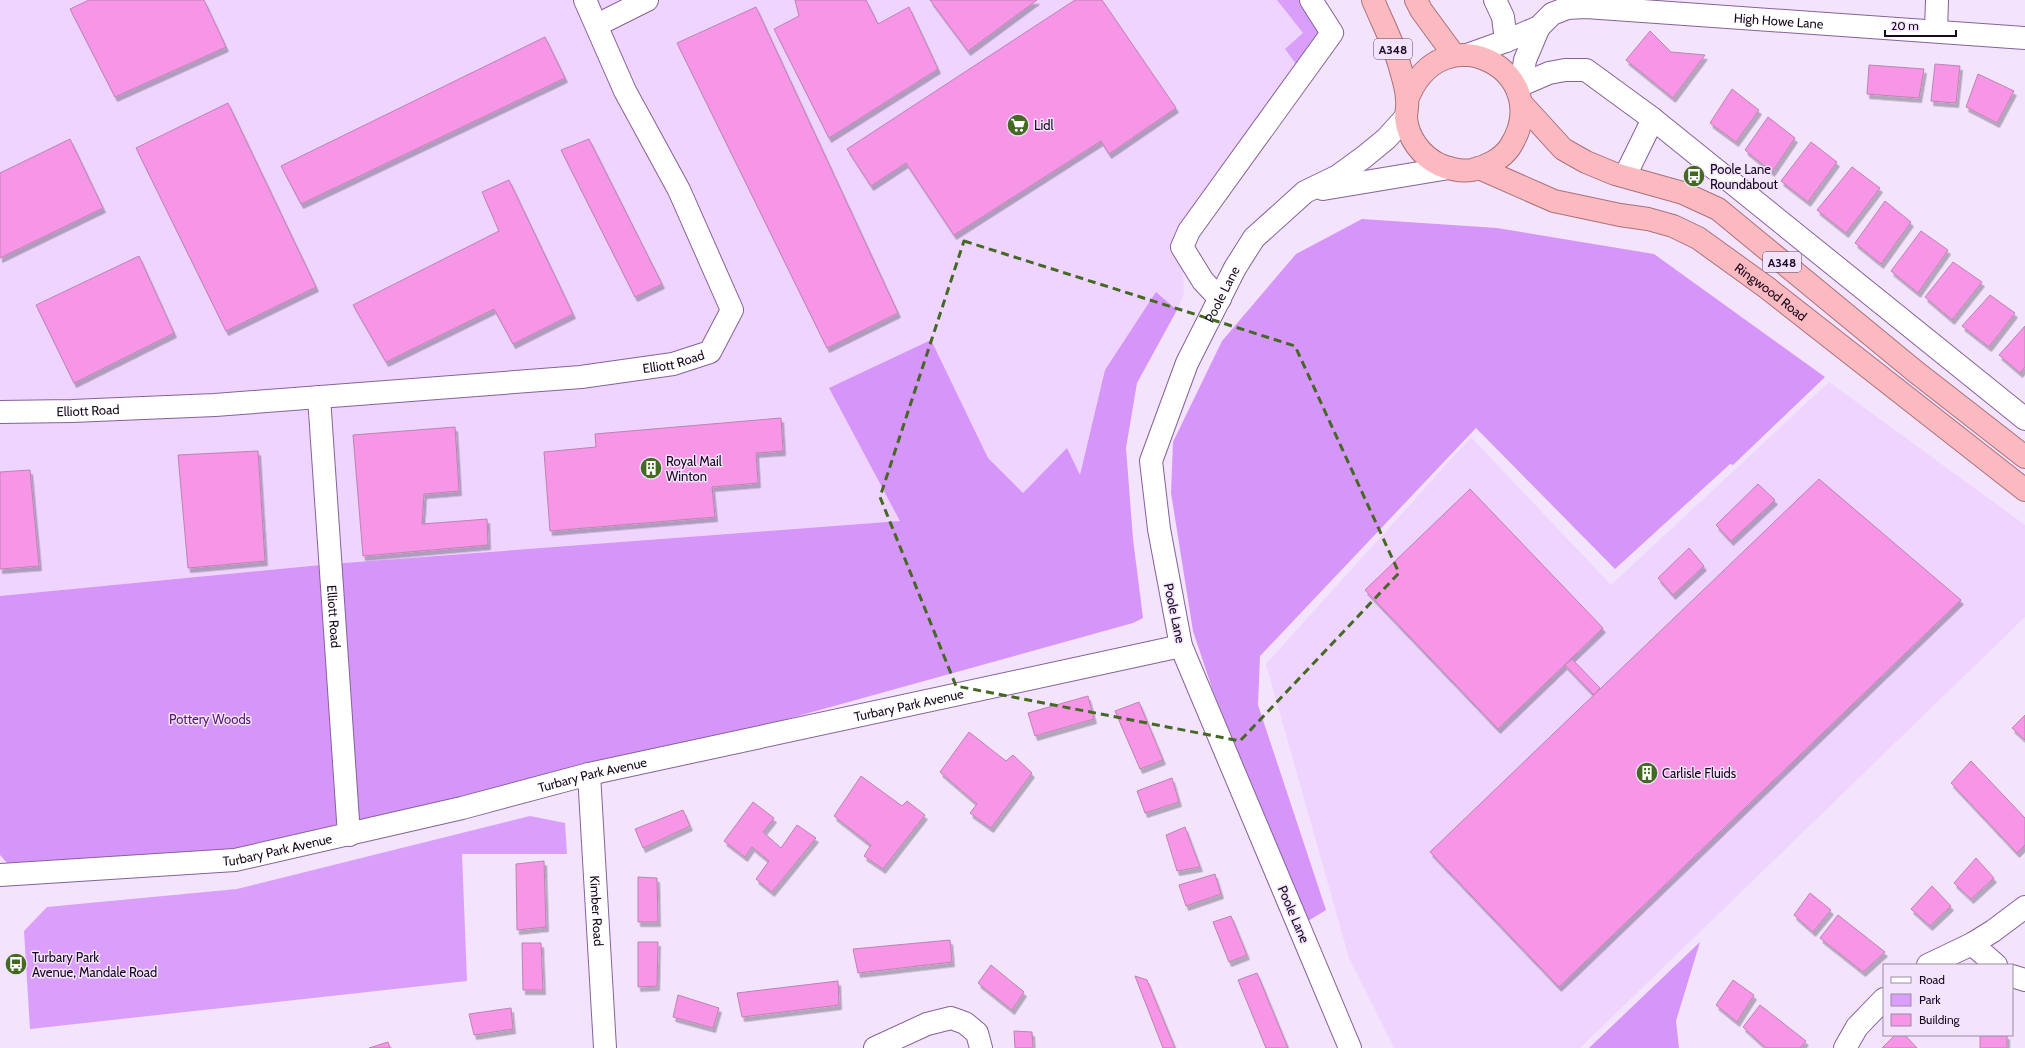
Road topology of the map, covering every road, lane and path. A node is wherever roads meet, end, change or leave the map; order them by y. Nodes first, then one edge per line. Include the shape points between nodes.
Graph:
1 (585, 0) edge
2 (648, 0) edge
3 (1311, 0) edge
4 (1373, 0) edge
5 (1416, 0) edge
6 (1495, 0) edge
7 (1937, 0) edge
8 (597, 25) junction
9 (1539, 27) junction
10 (1936, 32) junction
11 (2025, 38) edge
12 (1506, 41) junction
13 (1460, 55) junction
14 (1520, 93) junction
15 (1407, 109) junction
16 (1653, 119) junction
17 (1449, 168) junction
18 (1479, 168) junction
19 (1625, 176) junction
20 (1305, 192) junction
21 (1220, 299) junction
22 (319, 397) junction
23 (0, 412) edge
24 (2025, 419) edge
25 (2025, 457) edge
26 (2025, 490) edge
27 (1181, 646) junction
28 (589, 774) junction
29 (350, 835) junction
30 (0, 875) edge
31 (2025, 907) edge
32 (1972, 944) junction
33 (1930, 964) edge
34 (1995, 964) edge
35 (2013, 976) edge
36 (2025, 980) edge
37 (1883, 1000) edge
38 (605, 1048) edge
39 (875, 1048) edge
40 (981, 1048) edge
41 (1350, 1048) edge
42 (1845, 1048) edge

1 - 8 street, Elliott Road
2 - 8 street
3 - 21 street via 1332,33 1189,231 1182,247 1203,281
4 - 15 highway, A348 via 1400,65
5 - 13 highway via 1421,10
6 - 12 street via 1503,17
7 - 10 street
8 - 22 street, Elliott Road via 625,91 679,190 732,310 710,352 673,364 581,377
9 - 10 street, High Howe Lane via 1552,14 1567,8 1586,7
9 - 12 street, High Howe Lane
9 - 14 street, High Howe Lane via 1525,60
10 - 11 street, High Howe Lane
12 - 13 street, High Howe Lane
13 - 14 highway via 1483,58 1498,65 1510,77
13 - 15 highway via 1438,61 1424,70 1413,84
14 - 16 street via 1549,73 1586,70
14 - 18 highway via 1521,120 1514,141 1495,162
14 - 19 highway, A348 via 1563,149 1586,162
15 - 17 highway via 1410,135 1419,150 1432,161
15 - 20 street, Poole Lane via 1386,139 1364,157 1338,176
16 - 19 street
16 - 24 street
17 - 18 highway
17 - 20 street
18 - 26 highway, Ringwood Road / A348 via 1554,201 1648,219 1673,226 1698,238 1766,287
19 - 25 highway, A348 via 1683,193 1718,209 1916,372
20 - 21 street, Poole Lane via 1254,238
21 - 27 street, Poole Lane via 1187,363 1151,461 1159,529
22 - 23 street, Elliott Road via 215,406
22 - 29 street, Elliott Road
27 - 28 street, Turbary Park Avenue
27 - 41 street, Poole Lane
28 - 29 street, Turbary Park Avenue
28 - 38 street, Kimber Road
29 - 30 street, Turbary Park Avenue via 235,860
31 - 32 street
32 - 33 street
32 - 34 street
35 - 36 street
37 - 42 street via 1857,1027
39 - 40 street via 926,1024 950,1018 965,1023 977,1033

